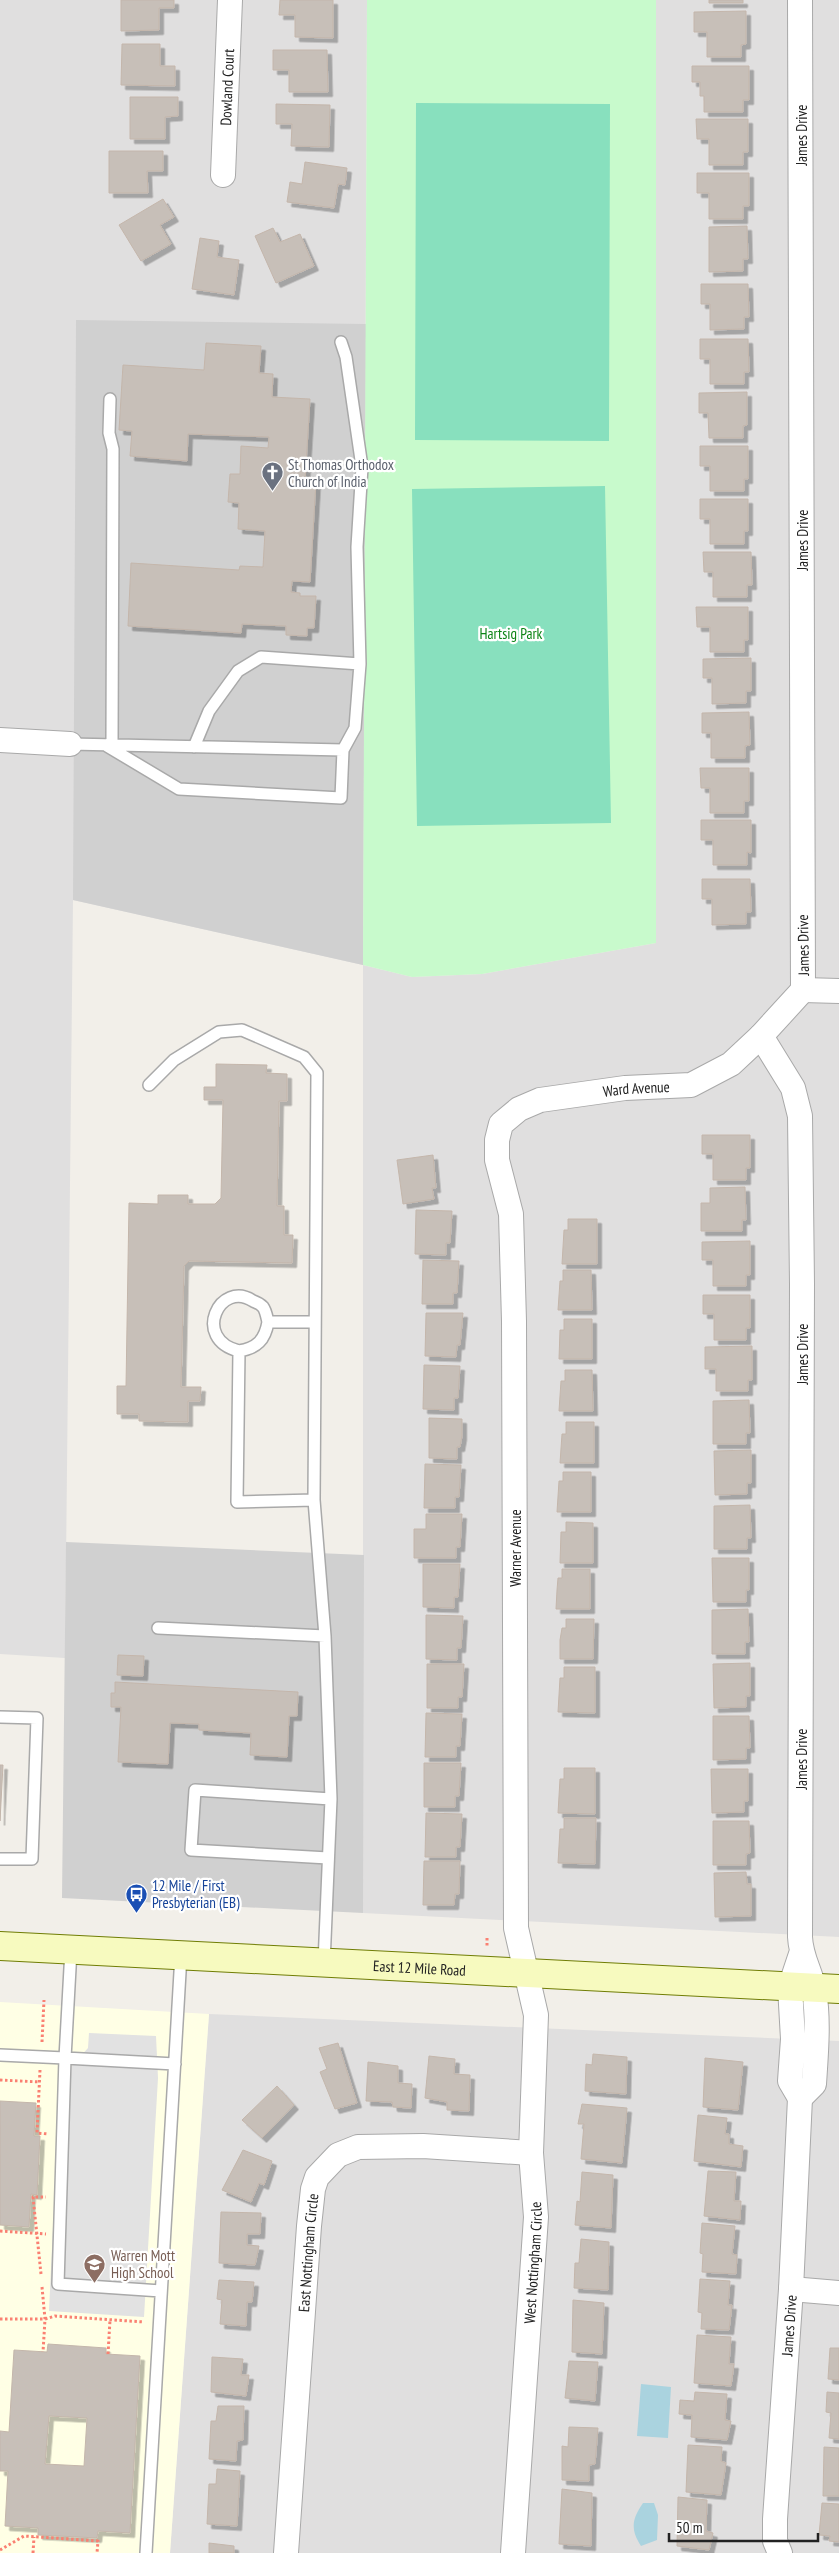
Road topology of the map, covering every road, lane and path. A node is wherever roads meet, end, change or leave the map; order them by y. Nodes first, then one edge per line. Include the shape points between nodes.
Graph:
1 (230, 0) edge
2 (800, 0) edge
3 (224, 175) dead end
4 (341, 342) dead end
5 (110, 399) dead end
6 (360, 664) junction
7 (0, 740) edge
8 (70, 744) joint
9 (110, 746) junction
10 (194, 747) junction
11 (343, 750) junction
12 (803, 990) junction
13 (839, 991) edge
14 (761, 1036) junction
15 (149, 1085) dead end
16 (501, 1124) joint
17 (268, 1322) junction
18 (315, 1322) junction
19 (239, 1351) junction
20 (314, 1500) junction
21 (158, 1628) dead end
22 (325, 1636) junction
23 (0, 1717) edge
24 (331, 1799) junction
25 (328, 1858) junction
26 (0, 1859) edge
27 (0, 1946) edge
28 (71, 1950) junction
29 (181, 1955) junction
30 (324, 1963) junction
31 (527, 1973) junction
32 (814, 1988) edge
33 (44, 2000) dead end
34 (0, 2055) edge
35 (41, 2057) junction
36 (65, 2058) junction
37 (175, 2064) junction
38 (0, 2080) edge
39 (40, 2082) junction
40 (55, 2134) dead end
41 (531, 2153) junction
42 (52, 2198) dead end
43 (0, 2231) edge
44 (38, 2233) junction
45 (50, 2234) dead end
46 (791, 2289) junction
47 (162, 2291) junction
48 (839, 2293) edge
49 (0, 2319) edge
50 (45, 2319) junction
51 (110, 2320) junction
52 (148, 2322) dead end
53 (43, 2352) dead end
54 (108, 2354) dead end
55 (34, 2537) junction
56 (0, 2550) edge
57 (33, 2553) edge
58 (97, 2553) edge
59 (146, 2553) edge
60 (286, 2553) edge
61 (513, 2553) edge
62 (780, 2553) edge

1 - 3 street, Dowland Court
2 - 12 street, James Drive
4 - 6 lane via 362,467 357,547
5 - 9 lane via 114,564
6 - 10 lane via 262,657 238,671 209,710
6 - 11 lane via 355,728
7 - 8 street
8 - 9 lane
9 - 10 lane
9 - 11 lane via 179,788 341,798
10 - 11 lane
12 - 13 street
12 - 14 street, James Drive
14 - 16 street, Ward Avenue via 731,1064 691,1085 625,1088 540,1100
14 - 32 street, James Drive via 793,1088 800,1116 801,1954
15 - 18 lane via 174,1060 219,1032 242,1030 304,1057 317,1073
16 - 31 street, Warner Avenue via 496,1140 497,1160 511,1214 514,1321 516,1928
17 - 18 lane
17 - 19 lane via 260,1342
17 - 19 lane via 263,1307 247,1296 231,1297 221,1303 215,1312 214,1330 228,1348
18 - 20 lane
19 - 20 lane via 237,1502
20 - 22 lane
21 - 22 lane
22 - 24 lane
23 - 26 lane via 37,1718 32,1859
24 - 25 lane
24 - 25 lane via 195,1790 191,1850
25 - 30 lane
27 - 28 main road, East 12 Mile Road
28 - 29 main road, East 12 Mile Road
28 - 36 lane
29 - 30 main road, East 12 Mile Road
29 - 37 lane
30 - 31 main road, East 12 Mile Road
31 - 32 main road, East 12 Mile Road
31 - 41 street, West Nottingham Circle via 536,2015
32 - 46 street, James Drive via 817,2040 814,2084 800,2098
33 - 35 path
34 - 35 lane
35 - 36 lane
35 - 39 path
36 - 37 lane
36 - 47 lane via 58,2284
37 - 47 lane
38 - 39 path
39 - 40 path via 37,2133
41 - 60 street, East Nottingham Circle via 370,2146 338,2155 317,2177 312,2188
41 - 61 street, West Nottingham Circle via 535,2225
42 - 44 path via 32,2197
43 - 44 path
44 - 45 path
44 - 50 path
46 - 48 street
46 - 62 street, James Drive via 775,2541
47 - 59 lane
49 - 50 path
50 - 51 path via 56,2316
50 - 53 path
51 - 52 path
51 - 54 path
55 - 56 path via 24,2536
55 - 57 path
55 - 58 path via 98,2540

